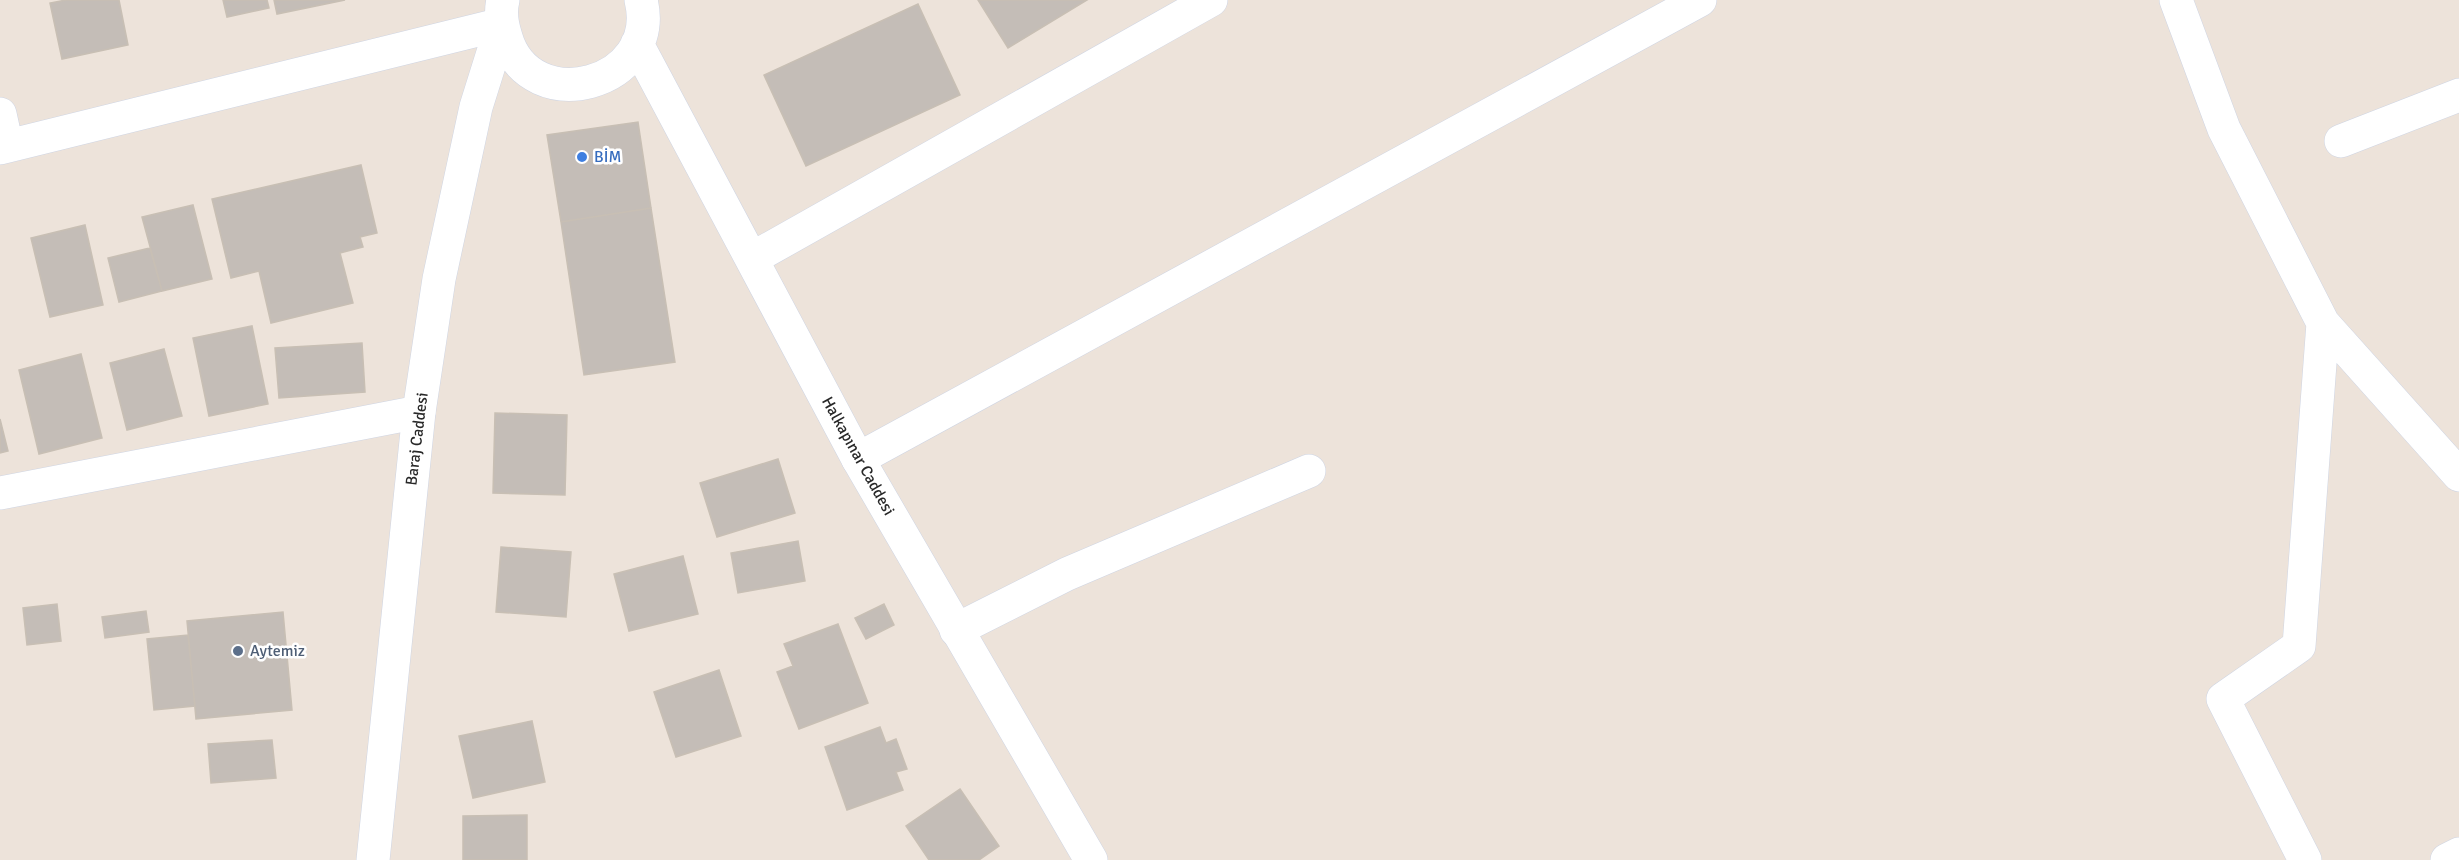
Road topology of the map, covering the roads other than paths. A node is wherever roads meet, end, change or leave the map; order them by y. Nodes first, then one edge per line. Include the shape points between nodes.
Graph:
1 (1211, 0) edge
2 (1700, 0) edge
3 (2176, 0) edge
4 (644, 1) edge
5 (503, 12) edge
6 (637, 44) junction
7 (2459, 95) edge
8 (0, 114) edge
9 (2341, 141) dead end
10 (4, 147) edge
11 (753, 258) junction
12 (2323, 323) junction
13 (419, 412) junction
14 (858, 459) junction
15 (1309, 471) dead end
16 (2459, 475) edge
17 (0, 493) edge
18 (956, 630) junction
19 (2459, 854) edge
20 (372, 860) edge
21 (1091, 860) edge
22 (2305, 860) edge
23 (2447, 860) edge

1 - 11 street
2 - 14 street
3 - 12 street via 2224,129
4 - 6 street
5 - 6 street via 508,44 519,61 553,83 593,82 612,74
5 - 10 street
5 - 13 street, Baraj Caddesi via 458,183
6 - 11 street, Halkapınar Caddesi
7 - 9 street
8 - 10 street
11 - 14 street, Halkapınar Caddesi
12 - 16 street
12 - 22 street via 2299,646 2223,699
13 - 17 street
13 - 20 street, Baraj Caddesi
14 - 18 street, Halkapınar Caddesi
15 - 18 street via 1066,574
18 - 21 street, Halkapınar Caddesi
19 - 23 street

